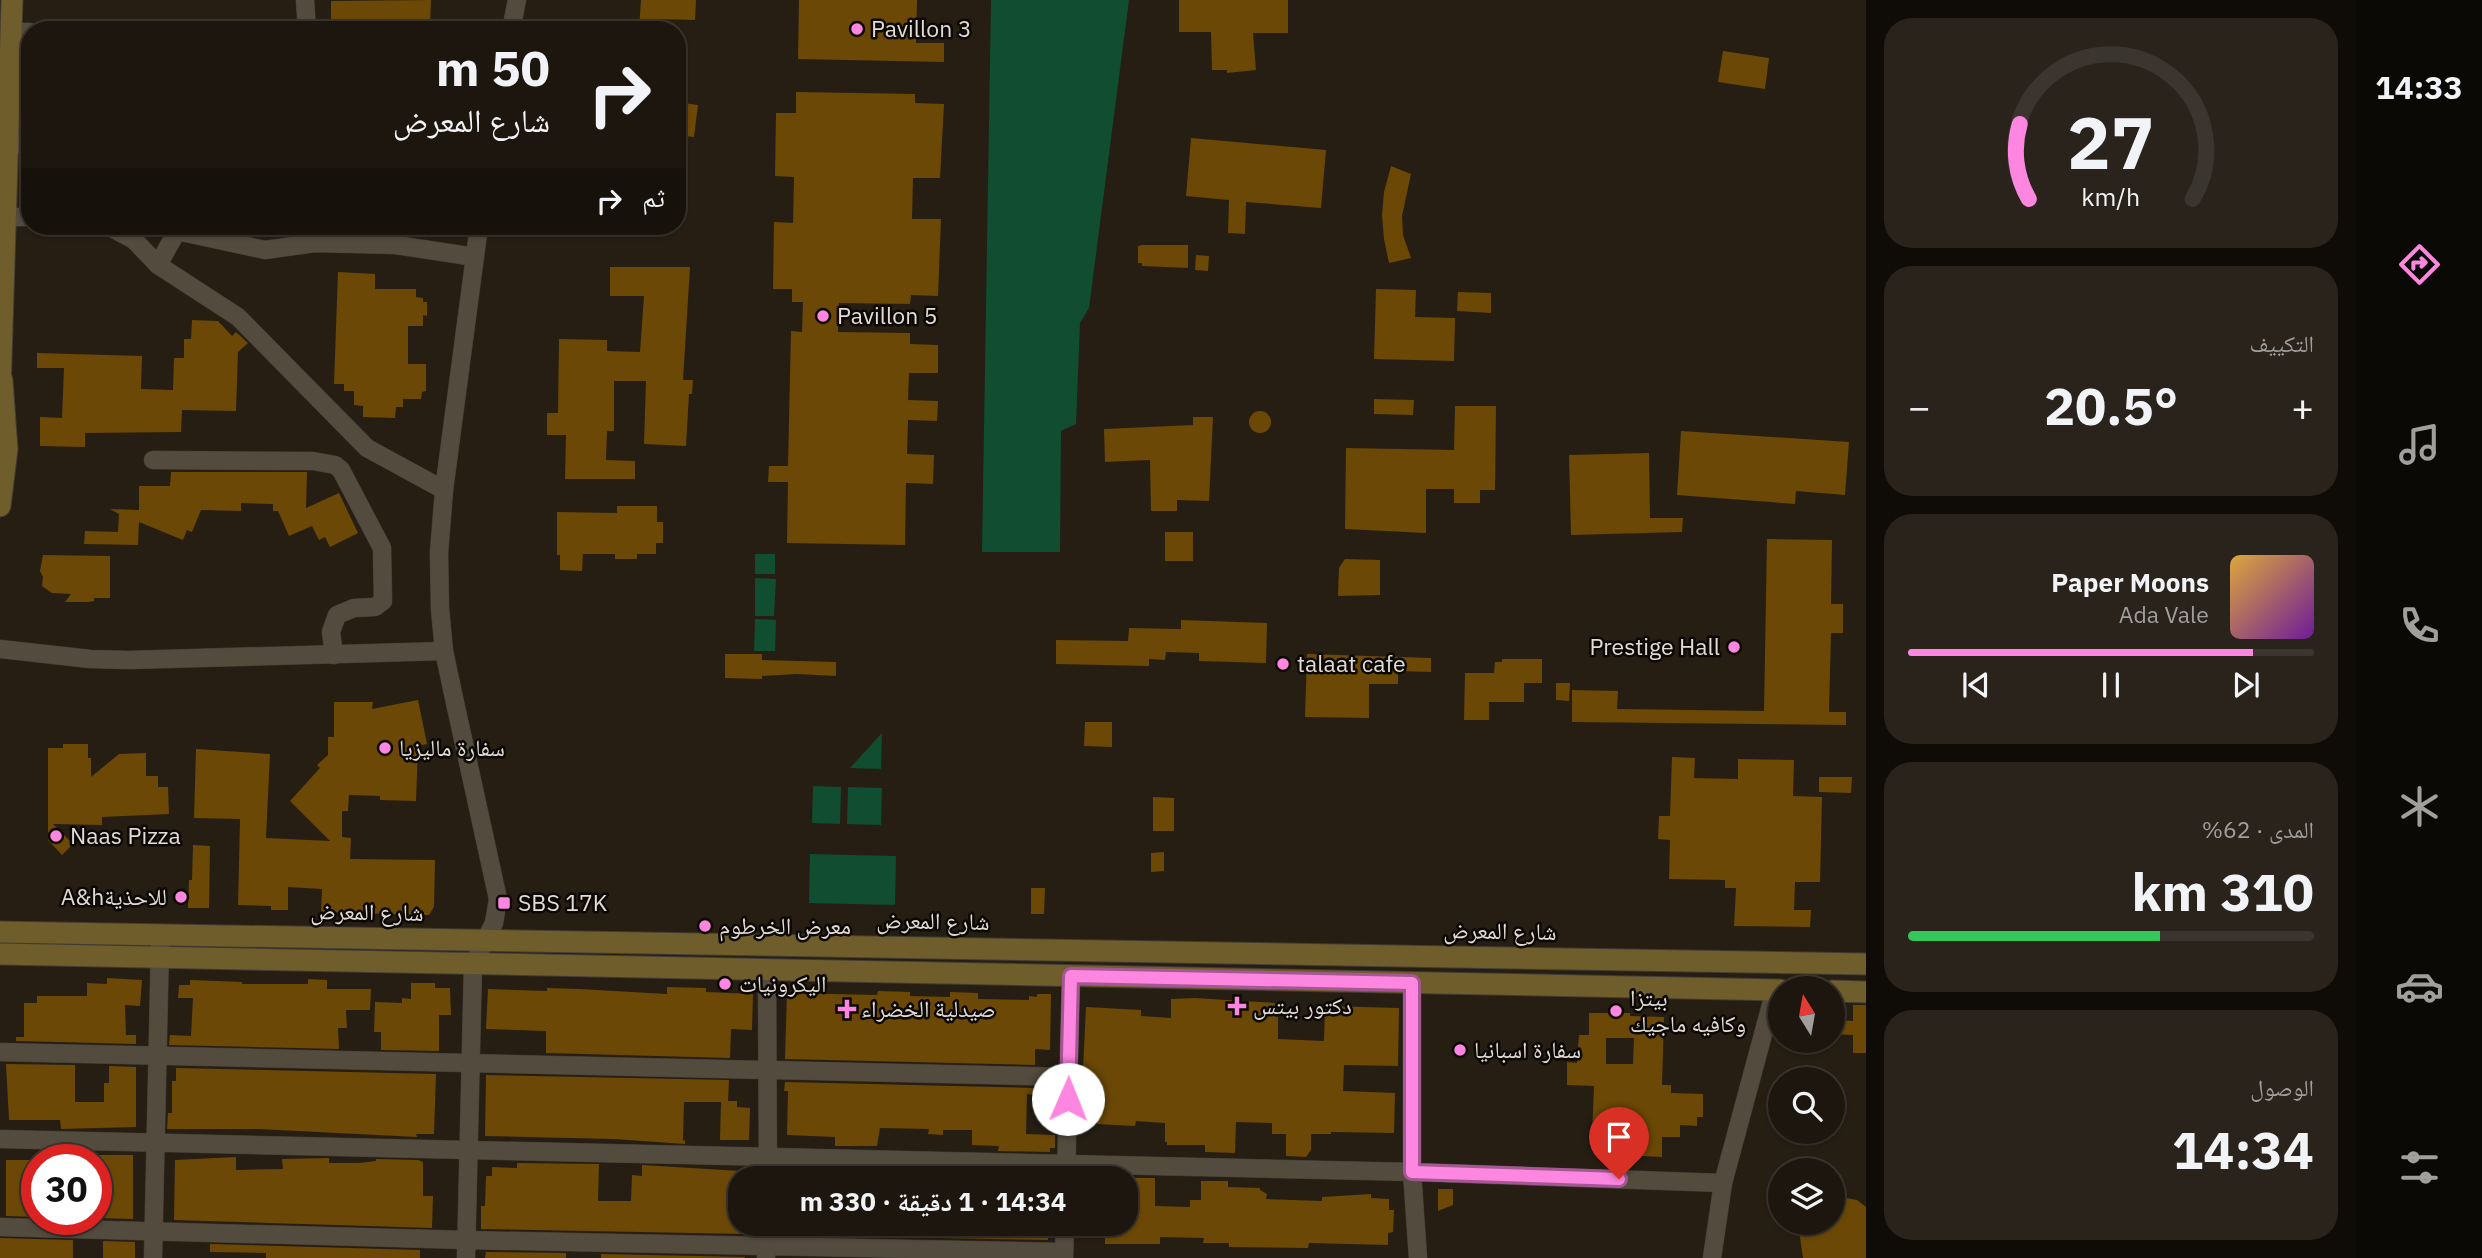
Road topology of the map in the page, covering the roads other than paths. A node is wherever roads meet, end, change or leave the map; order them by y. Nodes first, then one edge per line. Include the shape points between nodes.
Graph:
1 (12, 0) edge
2 (305, 0) edge
3 (517, 0) edge
4 (306, 21) edge
5 (513, 21) edge
6 (13, 40) edge
7 (8, 144) junction
8 (21, 144) edge
9 (21, 222) edge
10 (4, 230) edge
11 (125, 235) edge
12 (174, 235) edge
13 (206, 235) edge
14 (312, 235) edge
15 (322, 235) edge
16 (478, 235) edge
17 (475, 257) junction
18 (158, 265) junction
19 (1, 385) edge
20 (153, 460) dead end
21 (444, 490) junction
22 (0, 506) edge
23 (0, 649) edge
24 (444, 651) junction
25 (334, 655) junction
26 (0, 932) edge
27 (160, 934) junction
28 (486, 940) junction
29 (783, 945) junction
30 (1132, 951) junction
31 (0, 954) edge
32 (160, 957) junction
33 (473, 964) junction
34 (1866, 964) edge
35 (774, 970) junction
36 (1071, 976) junction
37 (1131, 977) junction
38 (1412, 983) junction
39 (1768, 990) edge
40 (1845, 991) edge
41 (1866, 992) edge
42 (1768, 1022) edge
43 (0, 1052) edge
44 (157, 1056) junction
45 (471, 1063) junction
46 (766, 1071) junction
47 (1069, 1077) junction
48 (0, 1139) edge
49 (156, 1143) junction
50 (468, 1152) junction
51 (769, 1157) junction
52 (769, 1166) edge
53 (947, 1166) edge
54 (1066, 1166) edge
55 (1138, 1172) edge
56 (1412, 1172) junction
57 (1723, 1183) junction
58 (0, 1227) edge
59 (154, 1230) junction
60 (1065, 1236) edge
61 (466, 1249) edge
62 (767, 1251) edge
63 (1064, 1255) edge
64 (153, 1258) edge
65 (1418, 1258) edge
66 (1712, 1258) edge

1 - 6 main road
2 - 4 street
3 - 5 street
6 - 7 main road
7 - 8 street
7 - 10 main road
9 - 10 street
10 - 19 main road
11 - 18 street
12 - 18 street
13 - 14 street via 265,250
15 - 17 street
16 - 17 street
17 - 21 street
18 - 21 street via 238,317 367,448
19 - 22 main road via 7,449
20 - 25 street via 313,461 341,470 382,548 384,590 383,601 376,607 337,615 331,632
21 - 24 street via 439,553
23 - 25 street via 129,660
24 - 25 street
24 - 28 street via 497,888 497,908
26 - 27 main road, شارع المعرض
27 - 28 main road, شارع المعرض
27 - 32 street
28 - 29 main road, شارع المعرض
28 - 33 street
29 - 30 main road, شارع المعرض
29 - 35 main road
30 - 34 main road, شارع المعرض
30 - 37 main road
31 - 32 main road
32 - 33 main road
32 - 44 street
33 - 35 main road
33 - 45 street
35 - 36 main road
35 - 46 street
36 - 37 main road
36 - 47 street
37 - 38 main road
38 - 39 main road
38 - 56 street
40 - 41 main road
42 - 57 street
43 - 44 street
44 - 45 street
44 - 49 street
45 - 46 street
45 - 50 street
46 - 47 street
46 - 51 street
47 - 54 street
48 - 49 street
49 - 50 street
49 - 59 street
50 - 51 street
50 - 61 street
51 - 52 street
51 - 53 street
55 - 56 street
56 - 57 street
56 - 65 street
57 - 66 street
58 - 59 street
59 - 61 street
59 - 64 street
60 - 63 street
61 - 62 street
62 - 63 street

